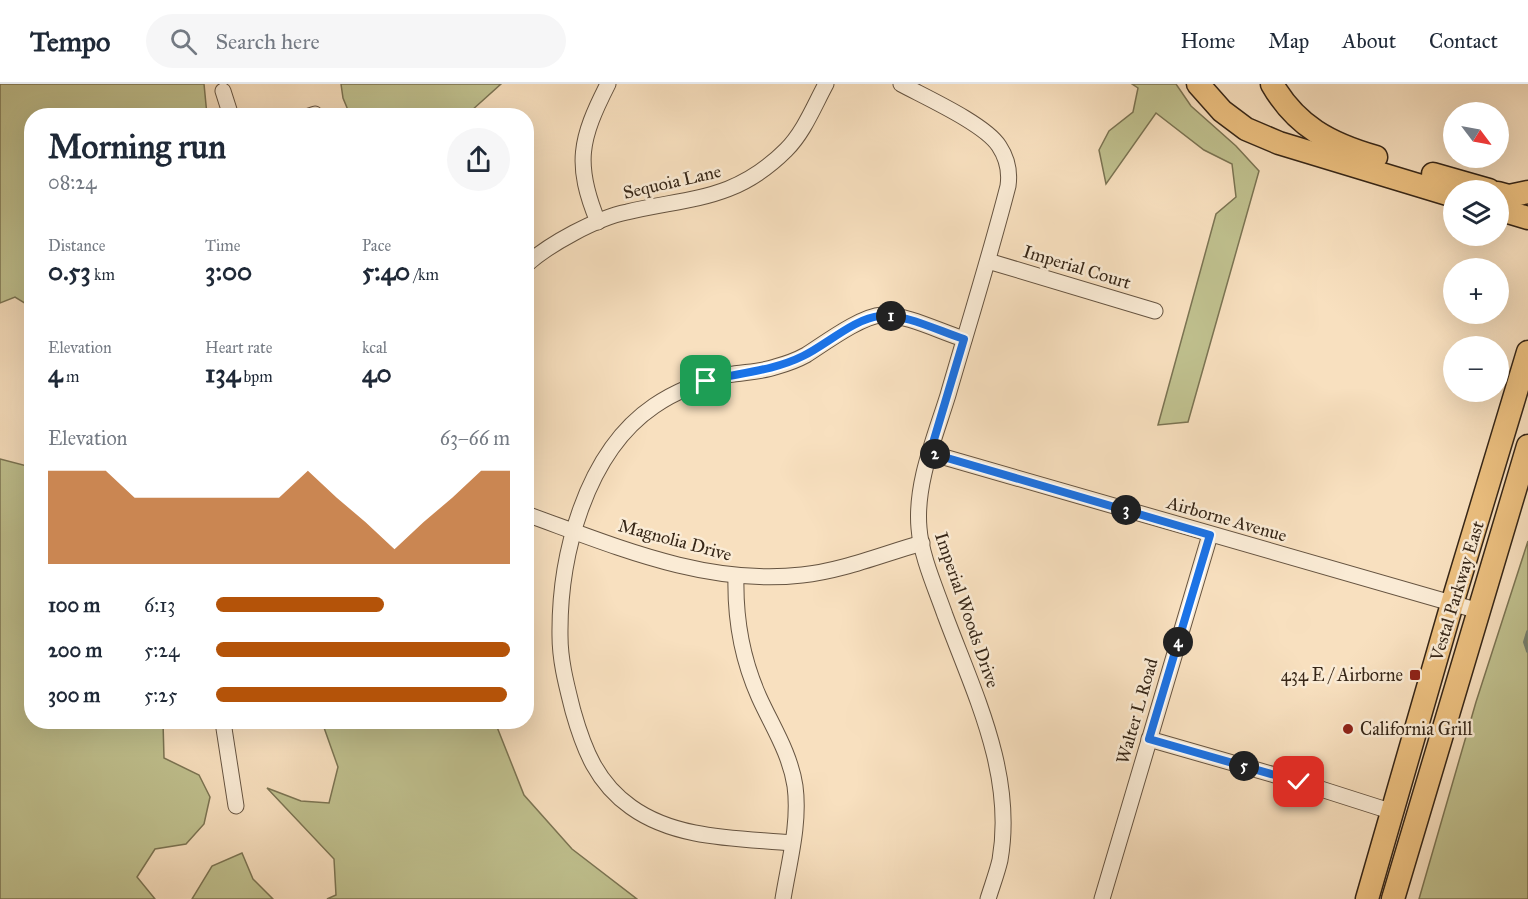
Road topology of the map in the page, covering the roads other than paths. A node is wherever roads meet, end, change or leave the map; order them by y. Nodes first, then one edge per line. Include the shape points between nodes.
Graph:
1 (608, 84) edge
2 (826, 84) edge
3 (901, 84) edge
4 (1198, 84) edge
5 (1272, 84) edge
6 (223, 91) dead end
7 (228, 108) edge
8 (1443, 193) edge
9 (1511, 202) edge
10 (598, 222) junction
11 (1528, 231) edge
12 (534, 260) edge
13 (988, 261) junction
14 (1155, 311) dead end
15 (964, 339) junction
16 (1528, 352) edge
17 (1528, 446) edge
18 (930, 453) junction
19 (534, 517) edge
20 (574, 531) junction
21 (1210, 535) junction
22 (922, 543) junction
23 (736, 577) junction
24 (1452, 604) junction
25 (1479, 611) junction
26 (224, 729) edge
27 (1149, 739) junction
28 (236, 806) dead end
29 (1393, 812) junction
30 (792, 843) junction
31 (783, 899) edge
32 (988, 899) edge
33 (1102, 899) edge
34 (1368, 899) edge
35 (1393, 899) edge

1 - 10 street via 592,114 582,157 588,198
2 - 10 street, Sequoia Lane via 787,149 736,186 698,200 625,212
3 - 13 street, Imperial Woods Drive via 956,113 999,145 1010,174
4 - 8 main road via 1222,111 1246,129 1279,143
5 - 9 main road via 1299,120 1330,140
6 - 7 street
9 - 11 main road
10 - 12 street, Sequoia Lane via 573,233
13 - 14 street, Imperial Court
13 - 15 street, Imperial Woods Drive
15 - 18 street, Imperial Woods Drive
15 - 20 street via 882,315 805,356 773,368 688,387 653,406 624,432 597,472
16 - 24 main road, Vestal Parkway East
17 - 25 main road, Vestal Parkway East
18 - 21 street, Airborne Avenue
18 - 22 street, Imperial Woods Drive via 919,506
19 - 20 street, Magnolia Drive
20 - 23 street, Magnolia Drive via 660,560
20 - 30 street via 561,598 561,649 582,744 604,780 632,807 658,822 696,833
21 - 24 street, Airborne Avenue
21 - 27 street, Walter L Road
22 - 23 street, Magnolia Drive via 823,572
22 - 32 street, Imperial Woods Drive via 983,717 1002,786 999,860
23 - 30 street via 737,624 750,674 787,752 795,783
24 - 25 street, Airborne Avenue
24 - 29 main road, Vestal Parkway East
25 - 35 main road, Vestal Parkway East
26 - 28 street
27 - 29 street
27 - 33 street, Walter L Road
29 - 34 main road, Vestal Parkway East
30 - 31 street

